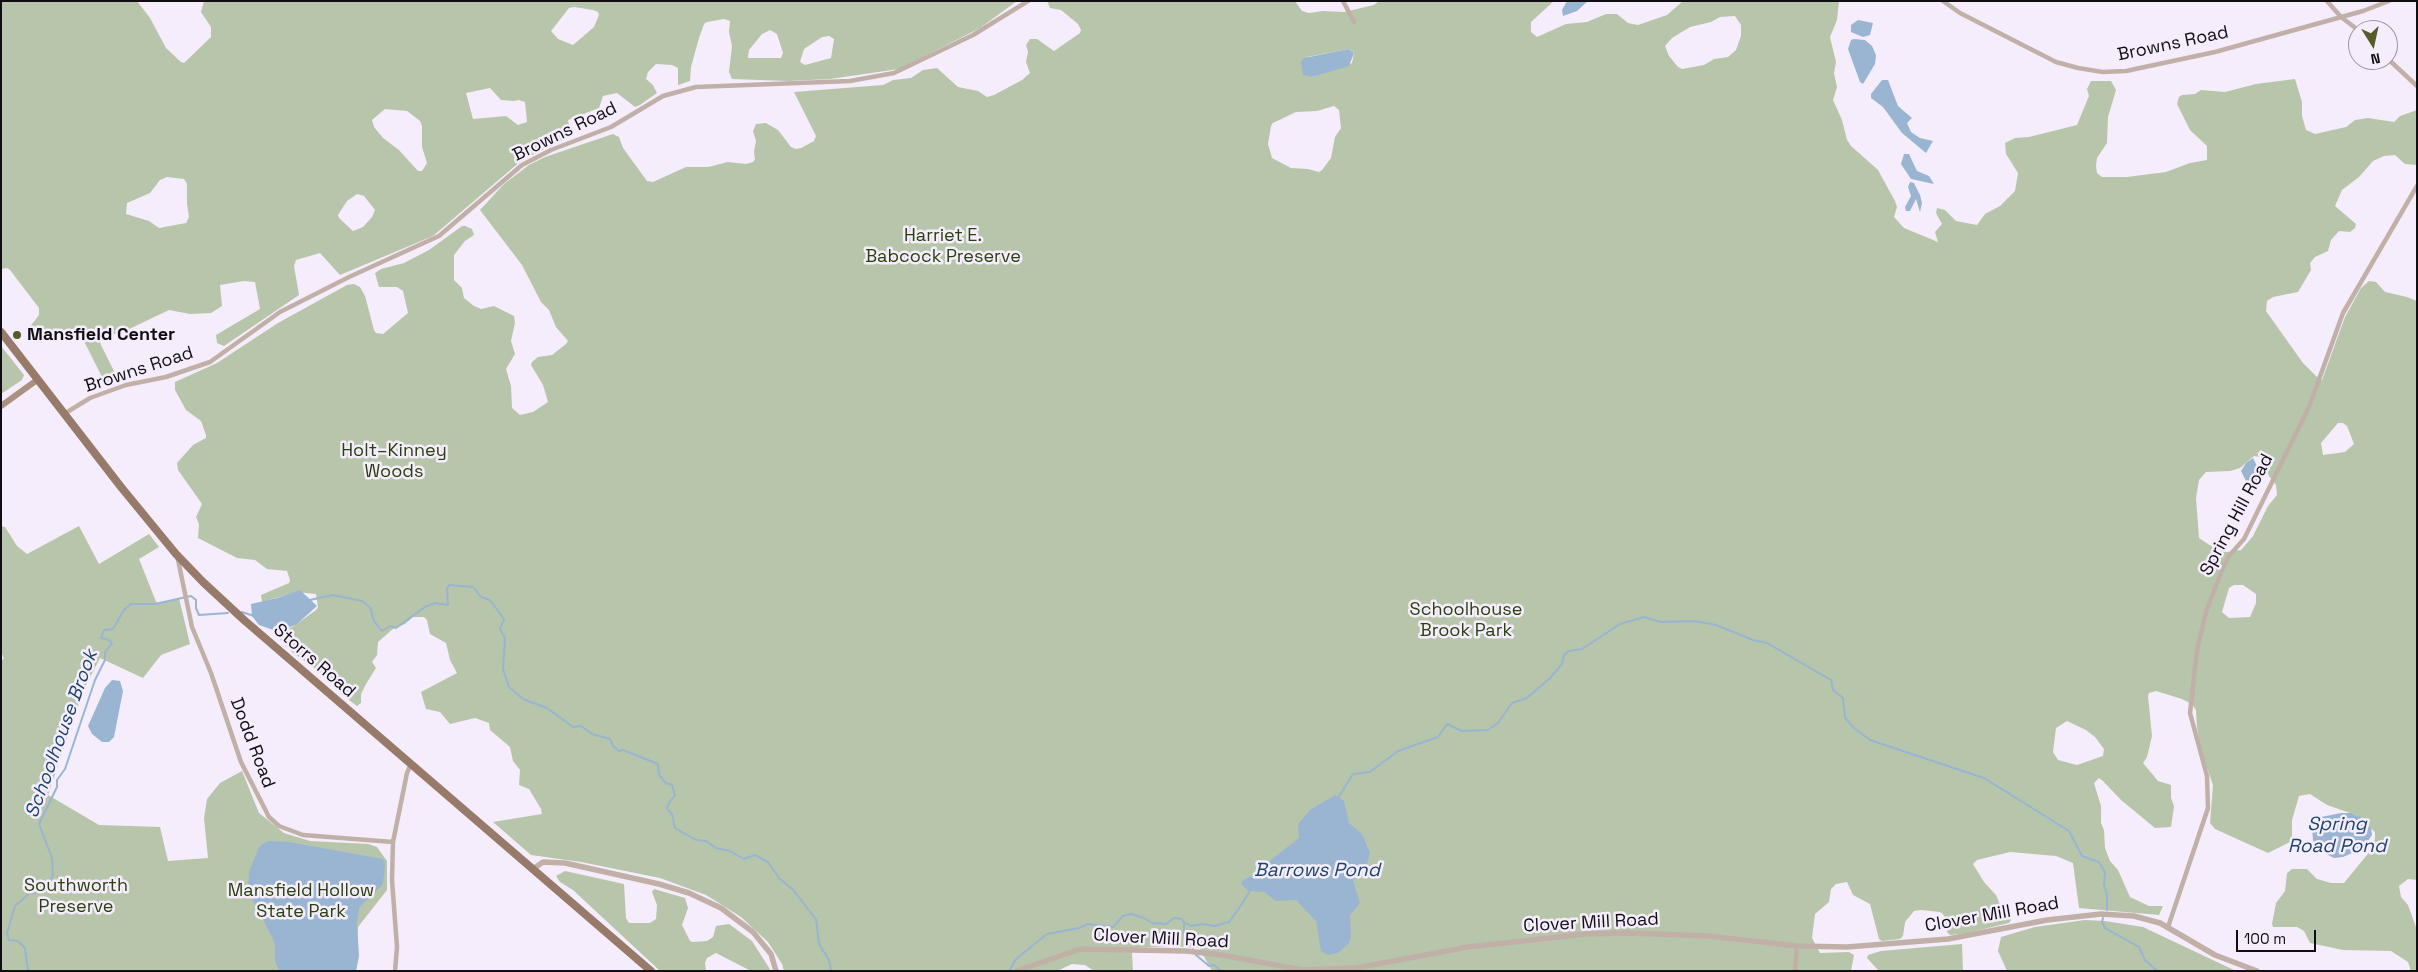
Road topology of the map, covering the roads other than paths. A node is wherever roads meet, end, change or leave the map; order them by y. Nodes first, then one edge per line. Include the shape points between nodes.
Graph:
1 (1343, 1) edge
2 (1943, 1) edge
3 (2327, 1) edge
4 (2389, 1) edge
5 (1026, 2) edge
6 (2341, 17) junction
7 (1354, 22) dead end
8 (2348, 22) edge
9 (2398, 68) edge
10 (2417, 86) edge
11 (2417, 186) edge
12 (1, 332) edge
13 (37, 380) junction
14 (1, 406) edge
15 (64, 414) junction
16 (176, 554) junction
17 (411, 764) junction
18 (393, 842) junction
19 (533, 869) junction
20 (2168, 927) junction
21 (1797, 946) junction
22 (395, 971) edge
23 (651, 971) edge
24 (776, 971) edge
25 (1017, 971) edge
26 (1795, 971) edge
27 (2257, 971) edge

1 - 7 street
2 - 6 street, Browns Road via 2048,58 2103,72 2126,71 2206,54
3 - 6 street
4 - 6 street, Browns Road
5 - 15 street, Browns Road via 973,35 894,73 850,81 696,87 663,96 611,126 522,165 439,236 280,312 210,362 166,377 126,385 90,398
6 - 8 street
9 - 10 street
11 - 20 street, Spring Hill Road via 2343,312 2309,407 2244,538 2222,570 2206,612 2197,650 2190,713 2207,776 2208,808
12 - 13 main road, Storrs Road
13 - 14 main road
13 - 15 main road, Storrs Road
15 - 16 main road, Storrs Road
16 - 17 main road, Storrs Road via 236,613
16 - 18 street, Dodd Road via 192,627 212,673 241,762 269,817 279,826 303,835
17 - 18 street
17 - 19 main road, Storrs Road
18 - 22 street
19 - 23 main road, Storrs Road
19 - 24 street via 543,862 565,863 689,893 721,908 753,932 771,954
20 - 21 street, Clover Mill Road via 2134,916 2101,914 2047,920 1948,939 1847,947
20 - 27 street via 2215,956
21 - 25 street, Clover Mill Road via 1663,933 1586,934 1468,947 1356,968 1325,970 1302,970 1186,951 1080,949
21 - 26 street

